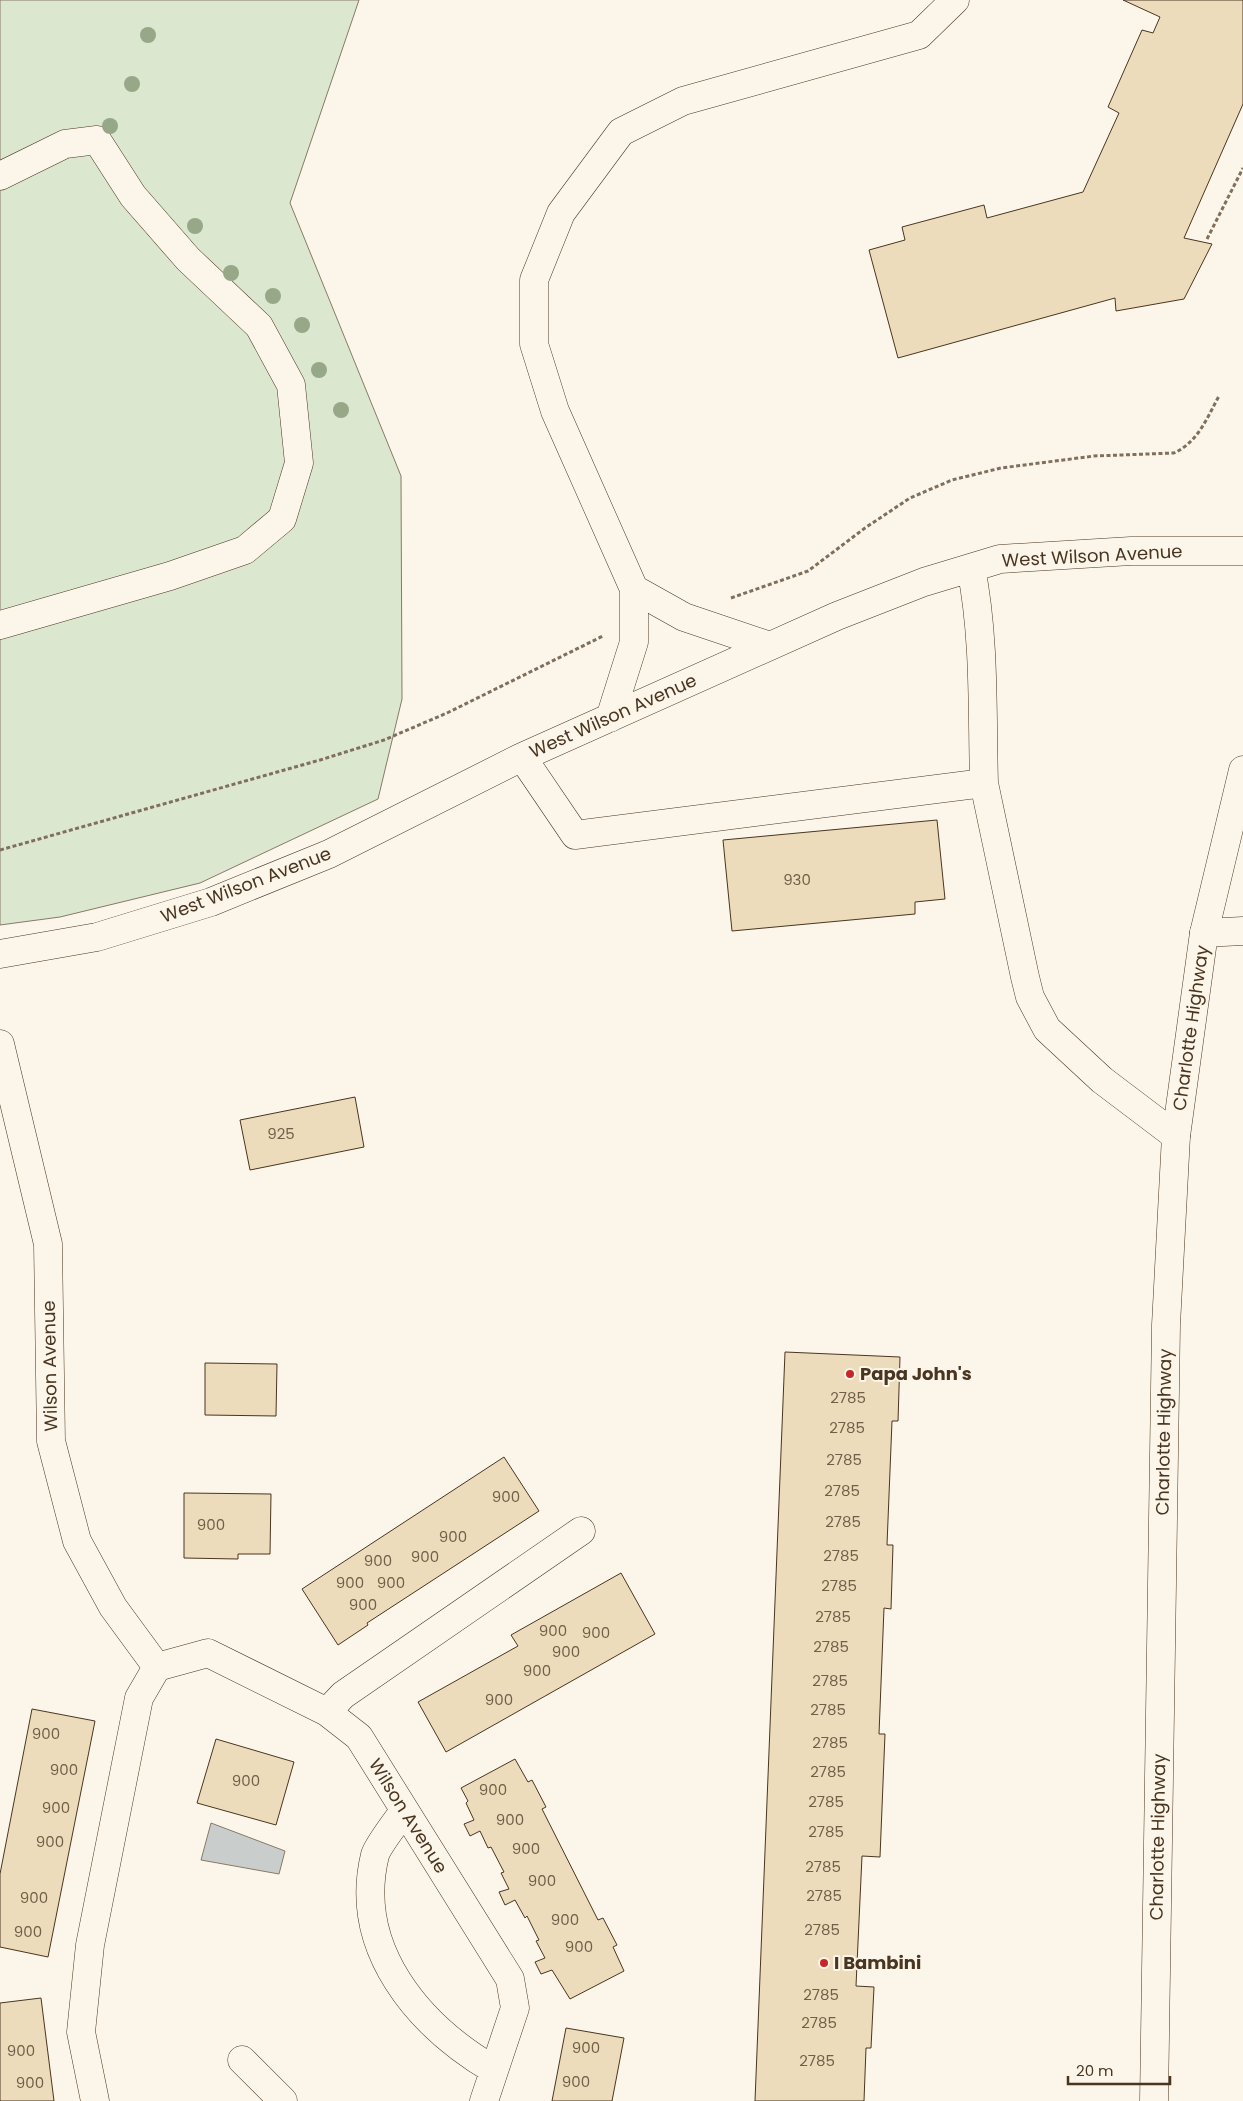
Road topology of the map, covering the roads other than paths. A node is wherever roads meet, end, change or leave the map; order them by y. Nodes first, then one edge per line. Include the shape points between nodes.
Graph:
1 (955, 0) edge
2 (0, 176) edge
3 (1243, 551) edge
4 (970, 568) junction
5 (634, 589) junction
6 (0, 624) edge
7 (770, 646) junction
8 (610, 718) junction
9 (522, 757) junction
10 (1243, 770) edge
11 (984, 784) junction
12 (1243, 931) edge
13 (1204, 933) junction
14 (0, 954) edge
15 (0, 1044) edge
16 (1176, 1136) junction
17 (581, 1531) dead end
18 (156, 1666) junction
19 (326, 1712) junction
20 (404, 1811) junction
21 (242, 2060) dead end
22 (494, 2070) junction
23 (96, 2101) edge
24 (283, 2101) edge
25 (484, 2101) edge
26 (1154, 2101) edge

1 - 5 street via 919,35 683,101 621,132 562,213 534,280 534,344 555,411
2 - 6 street via 65,144 97,140 133,196 188,258 258,326 291,385 299,463 282,519 245,550 170,576
3 - 4 street, West Wilson Avenue via 1131,551 1000,559
4 - 7 street, West Wilson Avenue via 924,582
4 - 11 street via 978,603 980,632
5 - 7 street via 684,618
5 - 8 street via 634,642
7 - 8 street, West Wilson Avenue
8 - 9 street, West Wilson Avenue
9 - 11 street via 575,834
9 - 14 street, West Wilson Avenue via 329,854 211,902 97,937
10 - 13 street, Charlotte Highway
11 - 16 street via 1025,977 1039,1015 1047,1029 1102,1080
12 - 13 street
13 - 16 street, Charlotte Highway
15 - 18 street, Wilson Avenue via 48,1244 51,1441 77,1541 113,1607
16 - 26 street, Charlotte Highway via 1166,1325
17 - 19 street via 344,1695
18 - 19 street, Wilson Avenue via 208,1652
18 - 23 street via 139,1698 90,1944 81,2032
19 - 20 street, Wilson Avenue via 359,1737
20 - 22 street, Wilson Avenue via 510,1979 515,2008
20 - 22 street via 375,1853 369,1896 379,1946 396,1981 421,2013 471,2057
21 - 24 street
22 - 25 street, Wilson Avenue

